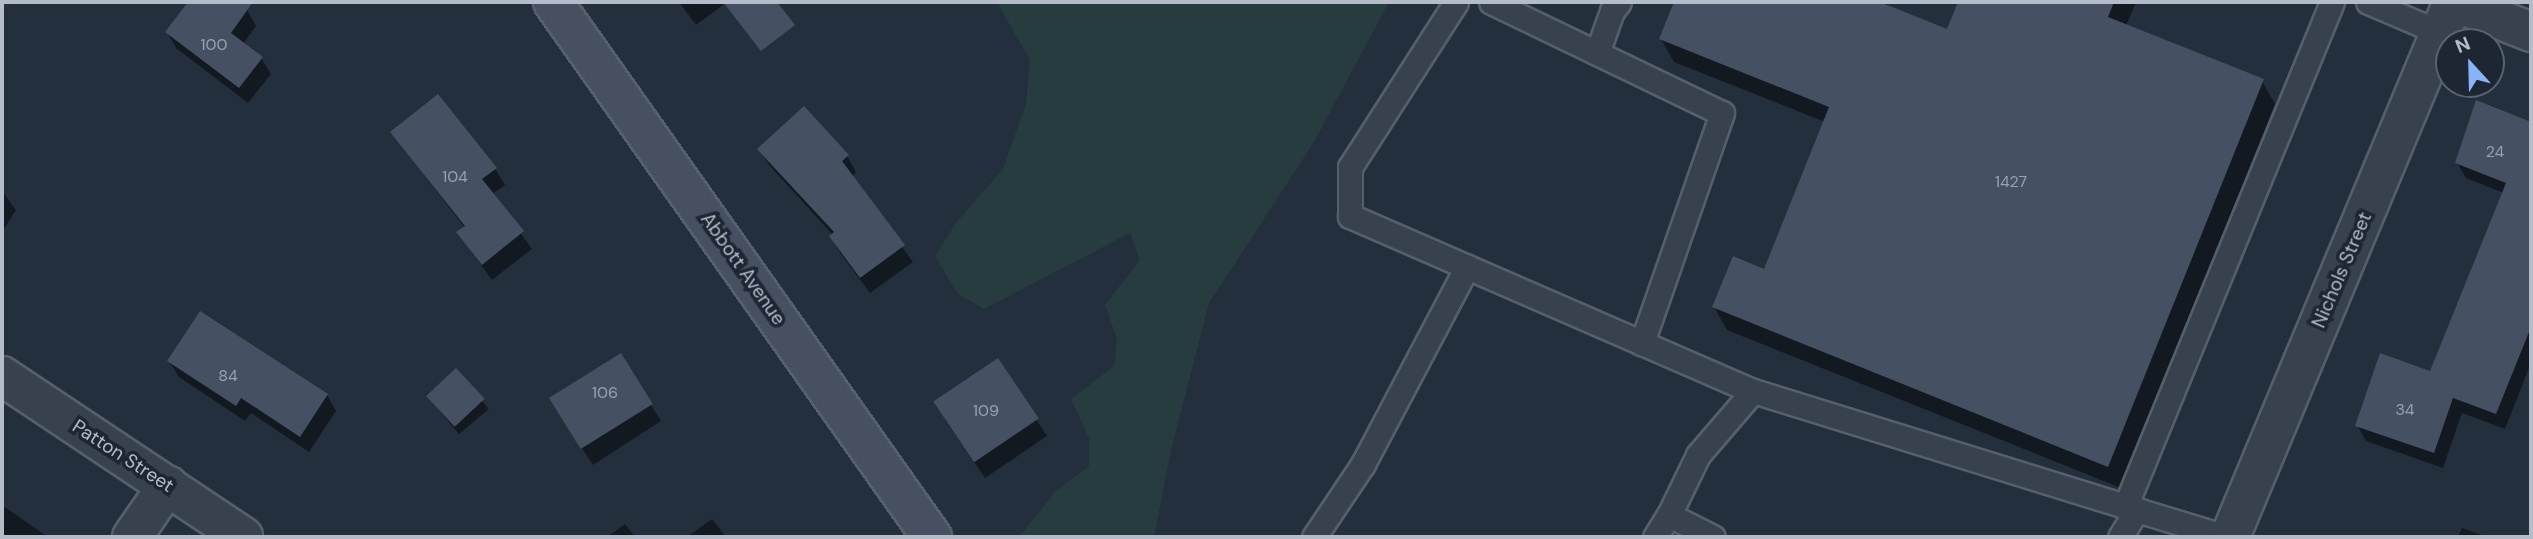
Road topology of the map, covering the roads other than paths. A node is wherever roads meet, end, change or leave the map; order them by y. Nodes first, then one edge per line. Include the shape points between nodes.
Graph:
1 (553, 2) edge
2 (1456, 2) edge
3 (1491, 2) edge
4 (1619, 2) edge
5 (2332, 2) edge
6 (2368, 2) edge
7 (2450, 12) edge
8 (2531, 32) edge
9 (1597, 52) junction
10 (1467, 267) junction
11 (1642, 343) junction
12 (2, 376) edge
13 (1753, 391) junction
14 (168, 485) junction
15 (2131, 509) junction
16 (1669, 515) junction
17 (132, 537) edge
18 (243, 537) edge
19 (932, 537) edge
20 (1314, 537) edge
21 (1656, 537) edge
22 (1713, 537) edge
23 (2120, 537) edge
24 (2228, 537) edge

1 - 19 main road, Abbott Avenue
2 - 10 lane via 1350,167 1350,216
3 - 9 lane
4 - 9 lane
5 - 15 lane
6 - 7 lane
7 - 8 street
7 - 24 street, Nichols Street
9 - 11 lane via 1722,113
10 - 11 lane
10 - 20 lane via 1363,464
11 - 13 lane
12 - 14 street, Patton Street
13 - 15 lane
13 - 16 lane via 1698,456
14 - 17 street
14 - 18 street, Patton Street
15 - 23 lane
15 - 24 lane
16 - 21 lane
16 - 22 lane

